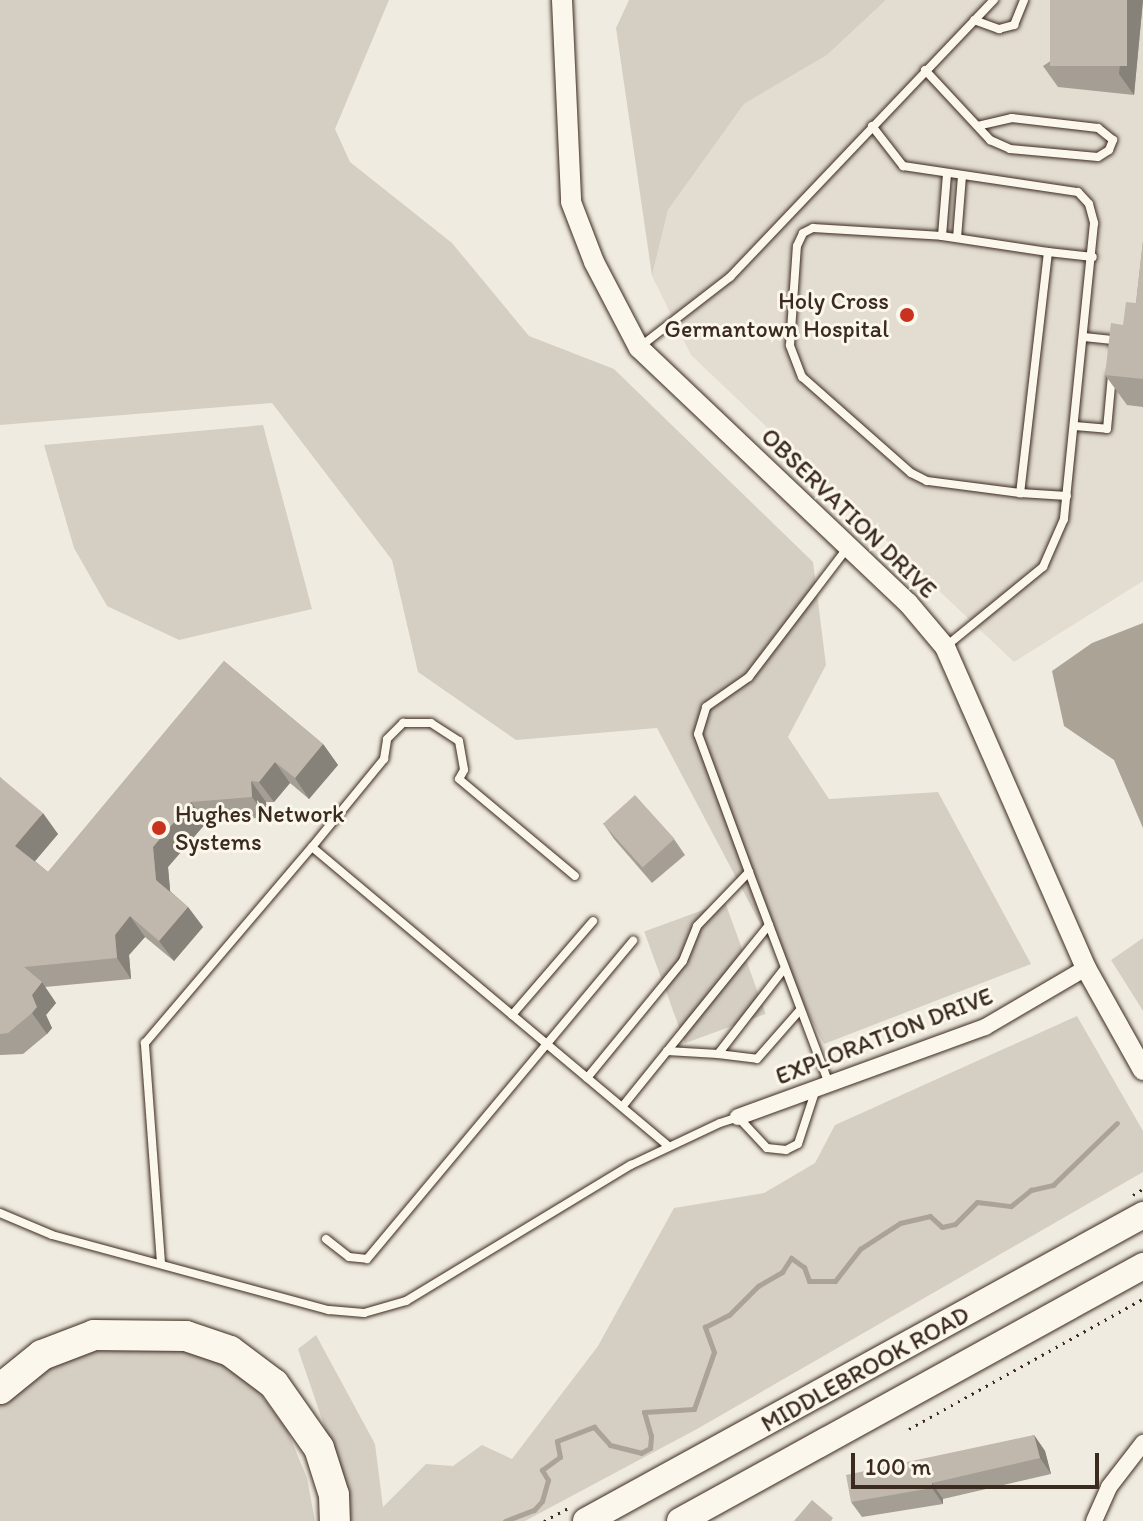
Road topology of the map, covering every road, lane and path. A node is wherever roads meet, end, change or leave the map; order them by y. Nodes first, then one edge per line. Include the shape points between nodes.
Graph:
1 (562, 0) edge
2 (994, 0) edge
3 (1024, 0) edge
4 (974, 20) junction
5 (925, 70) junction
6 (872, 126) junction
7 (978, 126) junction
8 (947, 174) junction
9 (962, 176) junction
10 (942, 236) junction
11 (957, 238) junction
12 (1048, 252) junction
13 (1093, 257) junction
14 (1084, 337) junction
15 (639, 348) junction
16 (1113, 355) edge
17 (1112, 370) edge
18 (1075, 426) junction
19 (1020, 493) junction
20 (1067, 496) junction
21 (849, 547) junction
22 (945, 647) junction
23 (312, 847) junction
24 (749, 872) junction
25 (575, 876) dead end
26 (593, 921) dead end
27 (769, 925) junction
28 (633, 941) dead end
29 (1086, 968) junction
30 (784, 969) junction
31 (800, 1010) junction
32 (512, 1015) junction
33 (549, 1046) junction
34 (667, 1051) junction
35 (718, 1054) junction
36 (1143, 1070) edge
37 (587, 1078) junction
38 (823, 1086) junction
39 (622, 1107) junction
40 (738, 1117) junction
41 (667, 1145) junction
42 (0, 1213) edge
43 (1143, 1215) edge
44 (326, 1239) dead end
45 (161, 1263) junction
46 (1143, 1266) edge
47 (1143, 1299) edge
48 (0, 1389) edge
49 (909, 1429) dead end
50 (1143, 1443) edge
51 (335, 1521) edge
52 (586, 1521) edge
53 (680, 1521) edge
54 (1094, 1521) edge

1 - 15 street, OBSERVATION DRIVE via 571,202 594,262
2 - 4 lane
3 - 4 lane via 1014,25 999,29
4 - 5 lane
5 - 6 lane
5 - 7 lane
6 - 8 lane via 903,166
6 - 15 lane via 730,277
7 - 7 lane via 990,140 1010,149 1098,157 1113,140 1098,128 1012,118
8 - 9 lane
8 - 10 lane
9 - 11 lane
9 - 13 lane via 1078,192 1089,204
10 - 11 lane
10 - 19 lane via 813,228 803,233 790,345 794,365 911,473 927,481
11 - 12 lane
12 - 13 lane
12 - 19 lane
13 - 14 lane
14 - 16 lane via 1115,340
14 - 18 lane
15 - 21 street, OBSERVATION DRIVE
17 - 18 lane via 1107,429
18 - 20 lane
19 - 20 lane
20 - 22 lane via 1064,519 1043,567
21 - 22 street, OBSERVATION DRIVE
21 - 24 lane via 749,677 706,707 698,734
22 - 29 street, OBSERVATION DRIVE
23 - 25 lane via 384,759 387,739 403,723 431,723 459,741 464,770 459,779
23 - 32 lane
23 - 45 lane via 145,1043
24 - 27 lane
24 - 37 lane via 697,926 683,961
26 - 32 lane
27 - 30 lane
27 - 34 lane
28 - 33 lane
29 - 36 street, OBSERVATION DRIVE
29 - 38 street, EXPLORATION DRIVE via 985,1027
30 - 31 lane
30 - 35 lane
31 - 35 lane via 757,1059
31 - 38 lane
32 - 33 lane
33 - 37 lane
33 - 44 lane via 367,1259 349,1257
34 - 35 lane
34 - 39 lane
37 - 39 lane
38 - 40 street, EXPLORATION DRIVE
38 - 40 lane via 798,1144 786,1150 767,1148
39 - 41 lane
40 - 41 lane
41 - 45 lane via 425,1291 383,1309 329,1310
42 - 45 lane via 52,1235
43 - 52 main road, MIDDLEBROOK ROAD
46 - 53 main road, MIDDLEBROOK ROAD
47 - 49 path
48 - 51 highway via 42,1355 94,1335 186,1336 230,1351 274,1384 319,1448 334,1495
50 - 54 street via 1109,1487

